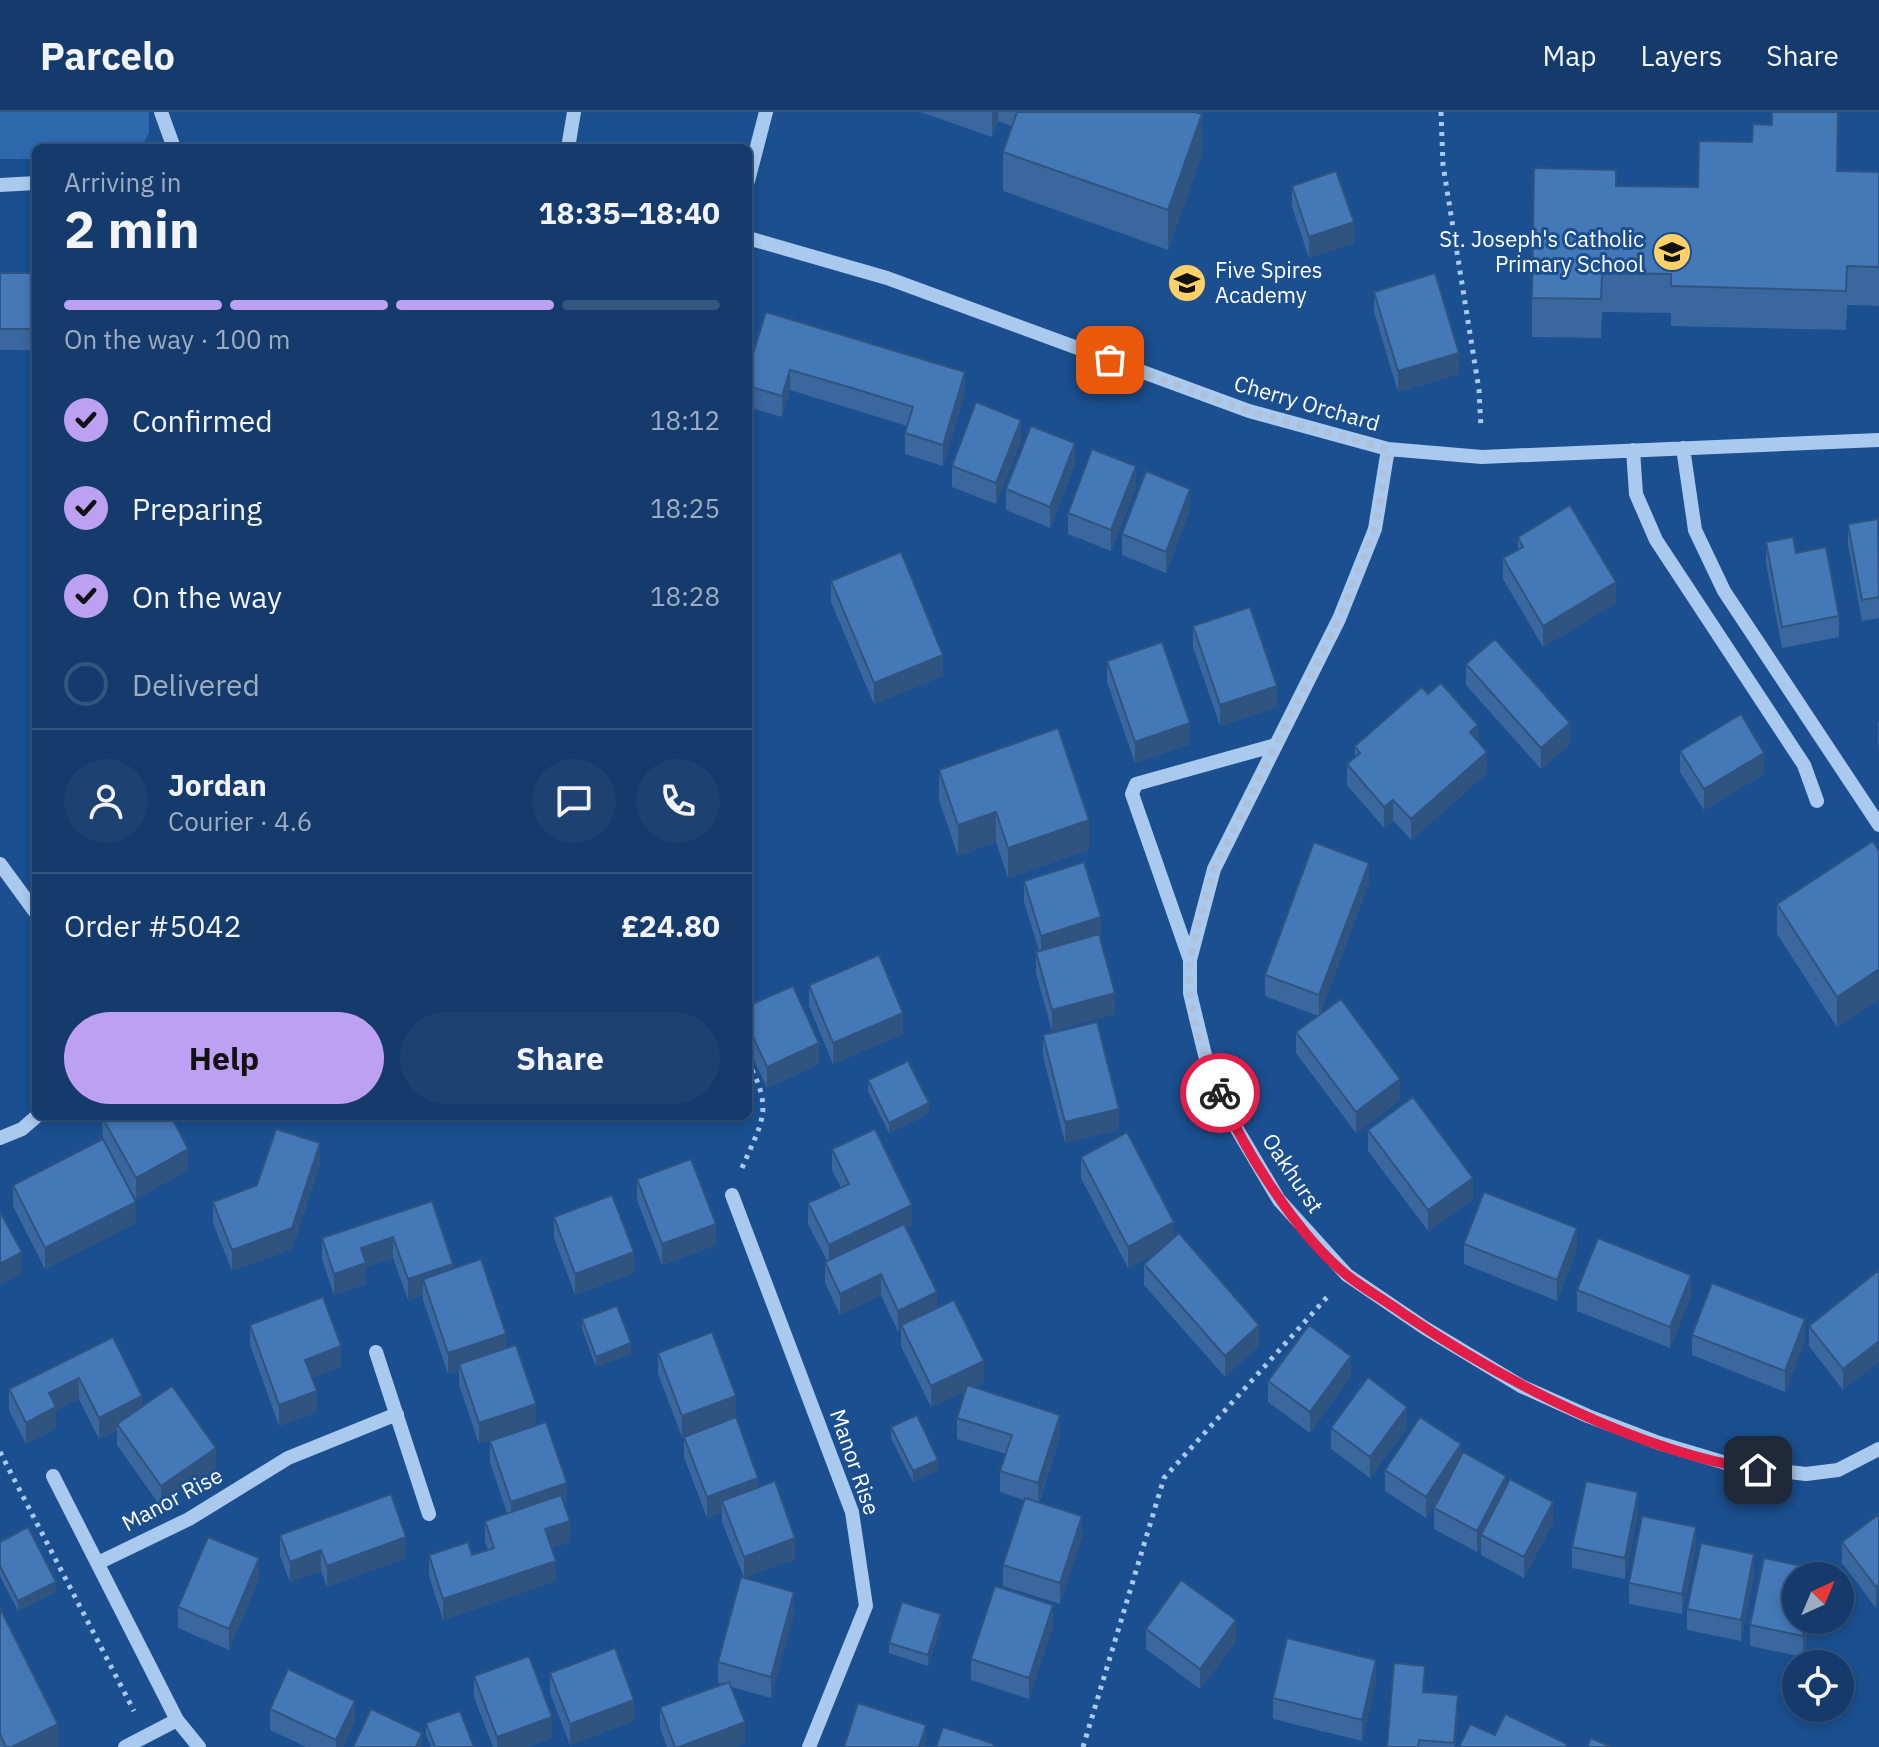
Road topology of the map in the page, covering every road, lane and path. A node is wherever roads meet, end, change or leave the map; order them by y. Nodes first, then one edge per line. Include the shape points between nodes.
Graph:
1 (161, 112) edge
2 (574, 112) edge
3 (766, 112) edge
4 (1441, 112) edge
5 (173, 144) edge
6 (569, 144) edge
7 (752, 166) edge
8 (32, 183) edge
9 (0, 185) edge
10 (752, 239) edge
11 (1879, 440) edge
12 (1683, 448) junction
13 (1388, 449) junction
14 (1633, 450) junction
15 (1482, 457) junction
16 (1276, 745) junction
17 (1817, 801) dead end
18 (1879, 825) edge
19 (0, 864) edge
20 (32, 908) edge
21 (1190, 960) junction
22 (752, 1069) edge
23 (32, 1120) edge
24 (0, 1138) edge
25 (732, 1195) joint
26 (1347, 1275) junction
27 (376, 1352) dead end
28 (397, 1414) junction
29 (1879, 1449) edge
30 (0, 1452) edge
31 (53, 1476) dead end
32 (429, 1514) dead end
33 (98, 1563) junction
34 (177, 1720) junction
35 (147, 1736) junction
36 (125, 1747) edge
37 (199, 1747) edge
38 (809, 1747) edge
39 (1083, 1747) edge

1 - 5 street
2 - 6 street
3 - 7 street
4 - 15 path via 1443,165 1479,390
8 - 9 street
10 - 13 street, Cherry Orchard via 887,278 1249,411
11 - 12 street, Cherry Orchard
12 - 14 street, Cherry Orchard
12 - 18 street via 1695,530 1724,591
13 - 15 street, Cherry Orchard
13 - 16 street, Oakhurst via 1375,529 1339,619
14 - 15 street, Cherry Orchard
14 - 17 street via 1636,494 1656,540 1804,765
16 - 21 street, Oakhurst via 1214,869
16 - 21 street via 1136,784 1132,794
19 - 20 street
21 - 26 street, Oakhurst via 1190,993 1207,1063 1228,1114 1279,1200
22 - 25 path via 760,1084 764,1116
23 - 24 street
25 - 38 street, Manor Rise via 852,1512 864,1590 866,1606
26 - 29 street, Oakhurst via 1521,1386 1659,1443 1736,1466 1806,1474 1838,1470
26 - 39 path via 1164,1478
27 - 28 street
28 - 32 street
28 - 33 street, Manor Rise via 288,1458 189,1519
30 - 35 path
31 - 33 street
33 - 34 street
34 - 35 street
34 - 37 street
35 - 36 street

